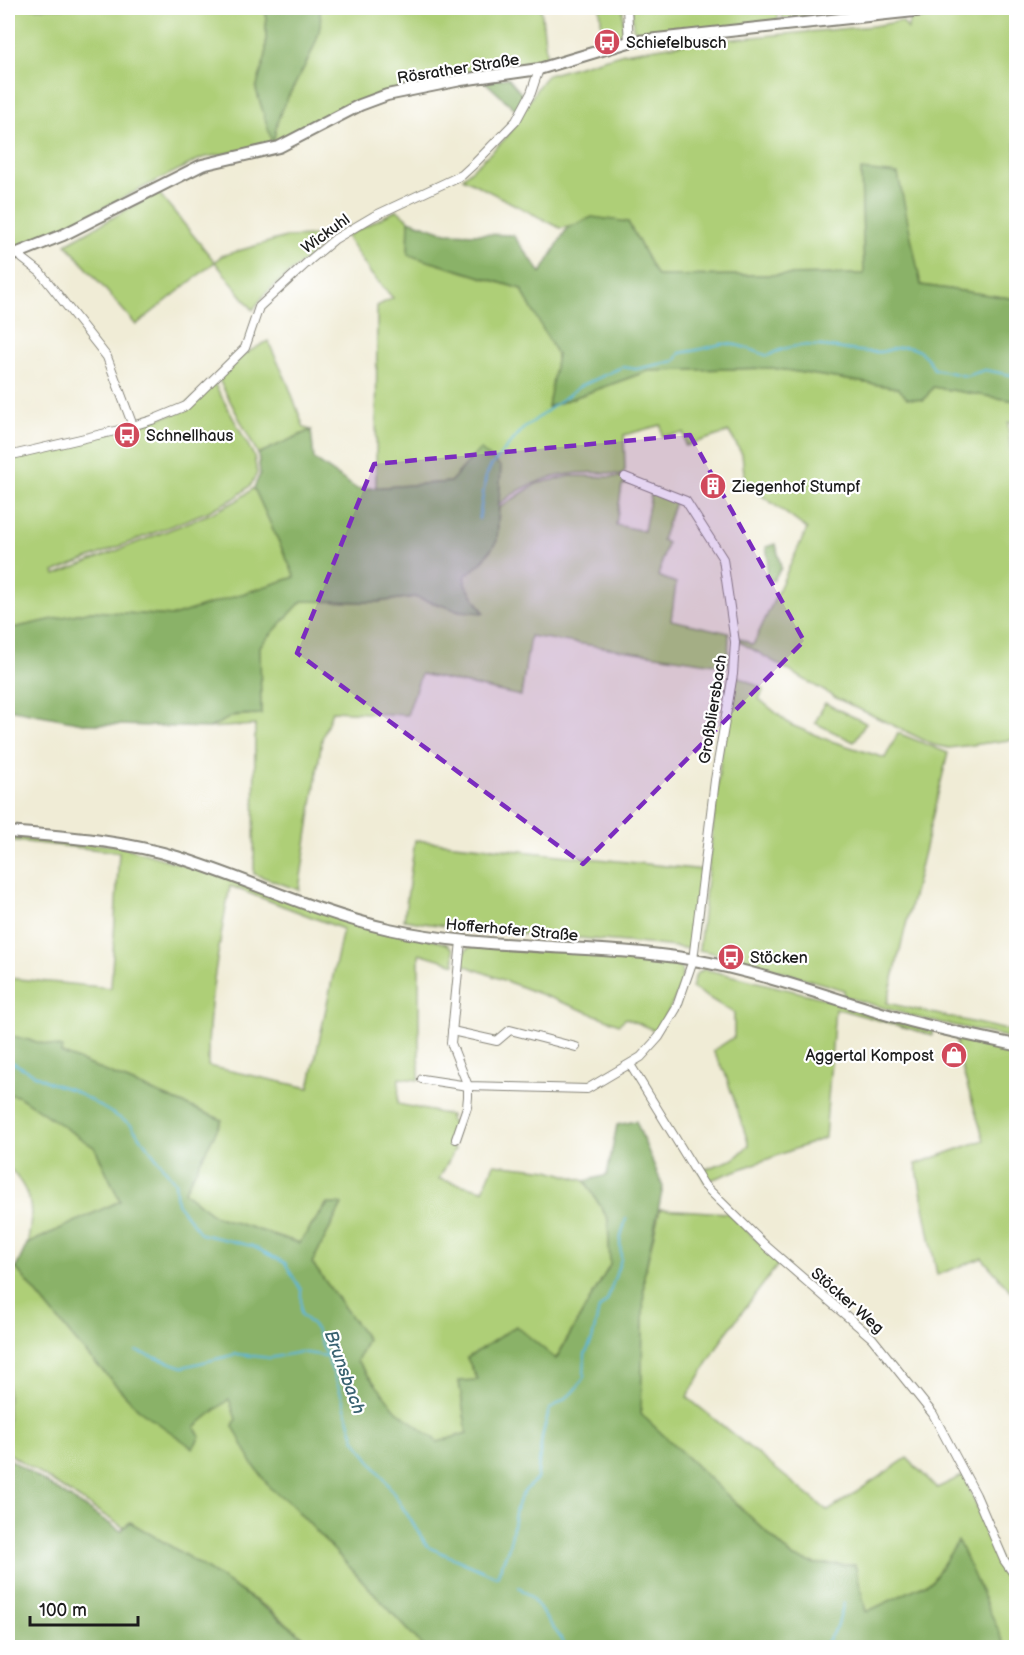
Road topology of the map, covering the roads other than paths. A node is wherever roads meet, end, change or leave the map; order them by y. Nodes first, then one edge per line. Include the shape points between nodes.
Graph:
1 (627, 8) edge
2 (942, 8) edge
3 (629, 42) junction
4 (539, 69) junction
5 (19, 253) junction
6 (8, 257) edge
7 (133, 426) junction
8 (8, 456) edge
9 (625, 477) dead end
10 (8, 832) edge
11 (460, 941) junction
12 (693, 960) junction
13 (452, 1031) junction
14 (1017, 1046) edge
15 (576, 1047) dead end
16 (631, 1066) junction
17 (422, 1079) dead end
18 (468, 1086) junction
19 (456, 1139) dead end
20 (1017, 1577) edge

1 - 3 street
2 - 3 street, Rösrather Straße
3 - 4 street, Rösrather Straße
4 - 5 street, Rösrather Straße via 461,80 375,99 279,147 202,165
4 - 7 street, Wickuhl via 516,121 462,175 335,239 264,301 256,311 245,348 186,406
5 - 6 street, Rösrather Straße
5 - 7 street via 40,272 107,357
7 - 8 street, Wickuhl
9 - 12 street, Großbliersbach via 686,501 719,549 735,642
10 - 11 street, Hofferhofer Straße via 138,847 189,861 348,918
11 - 12 street, Hofferhofer Straße
11 - 13 street
12 - 14 street, Hofferhofer Straße via 772,978 907,1020
12 - 16 street via 676,1009 659,1037
13 - 15 street via 497,1041 510,1030
13 - 18 street via 455,1057
16 - 18 street via 583,1090
16 - 20 street, Stöcker Weg via 704,1185 766,1246 872,1338 933,1414 976,1494 1004,1560
17 - 18 street
18 - 19 street via 467,1107

